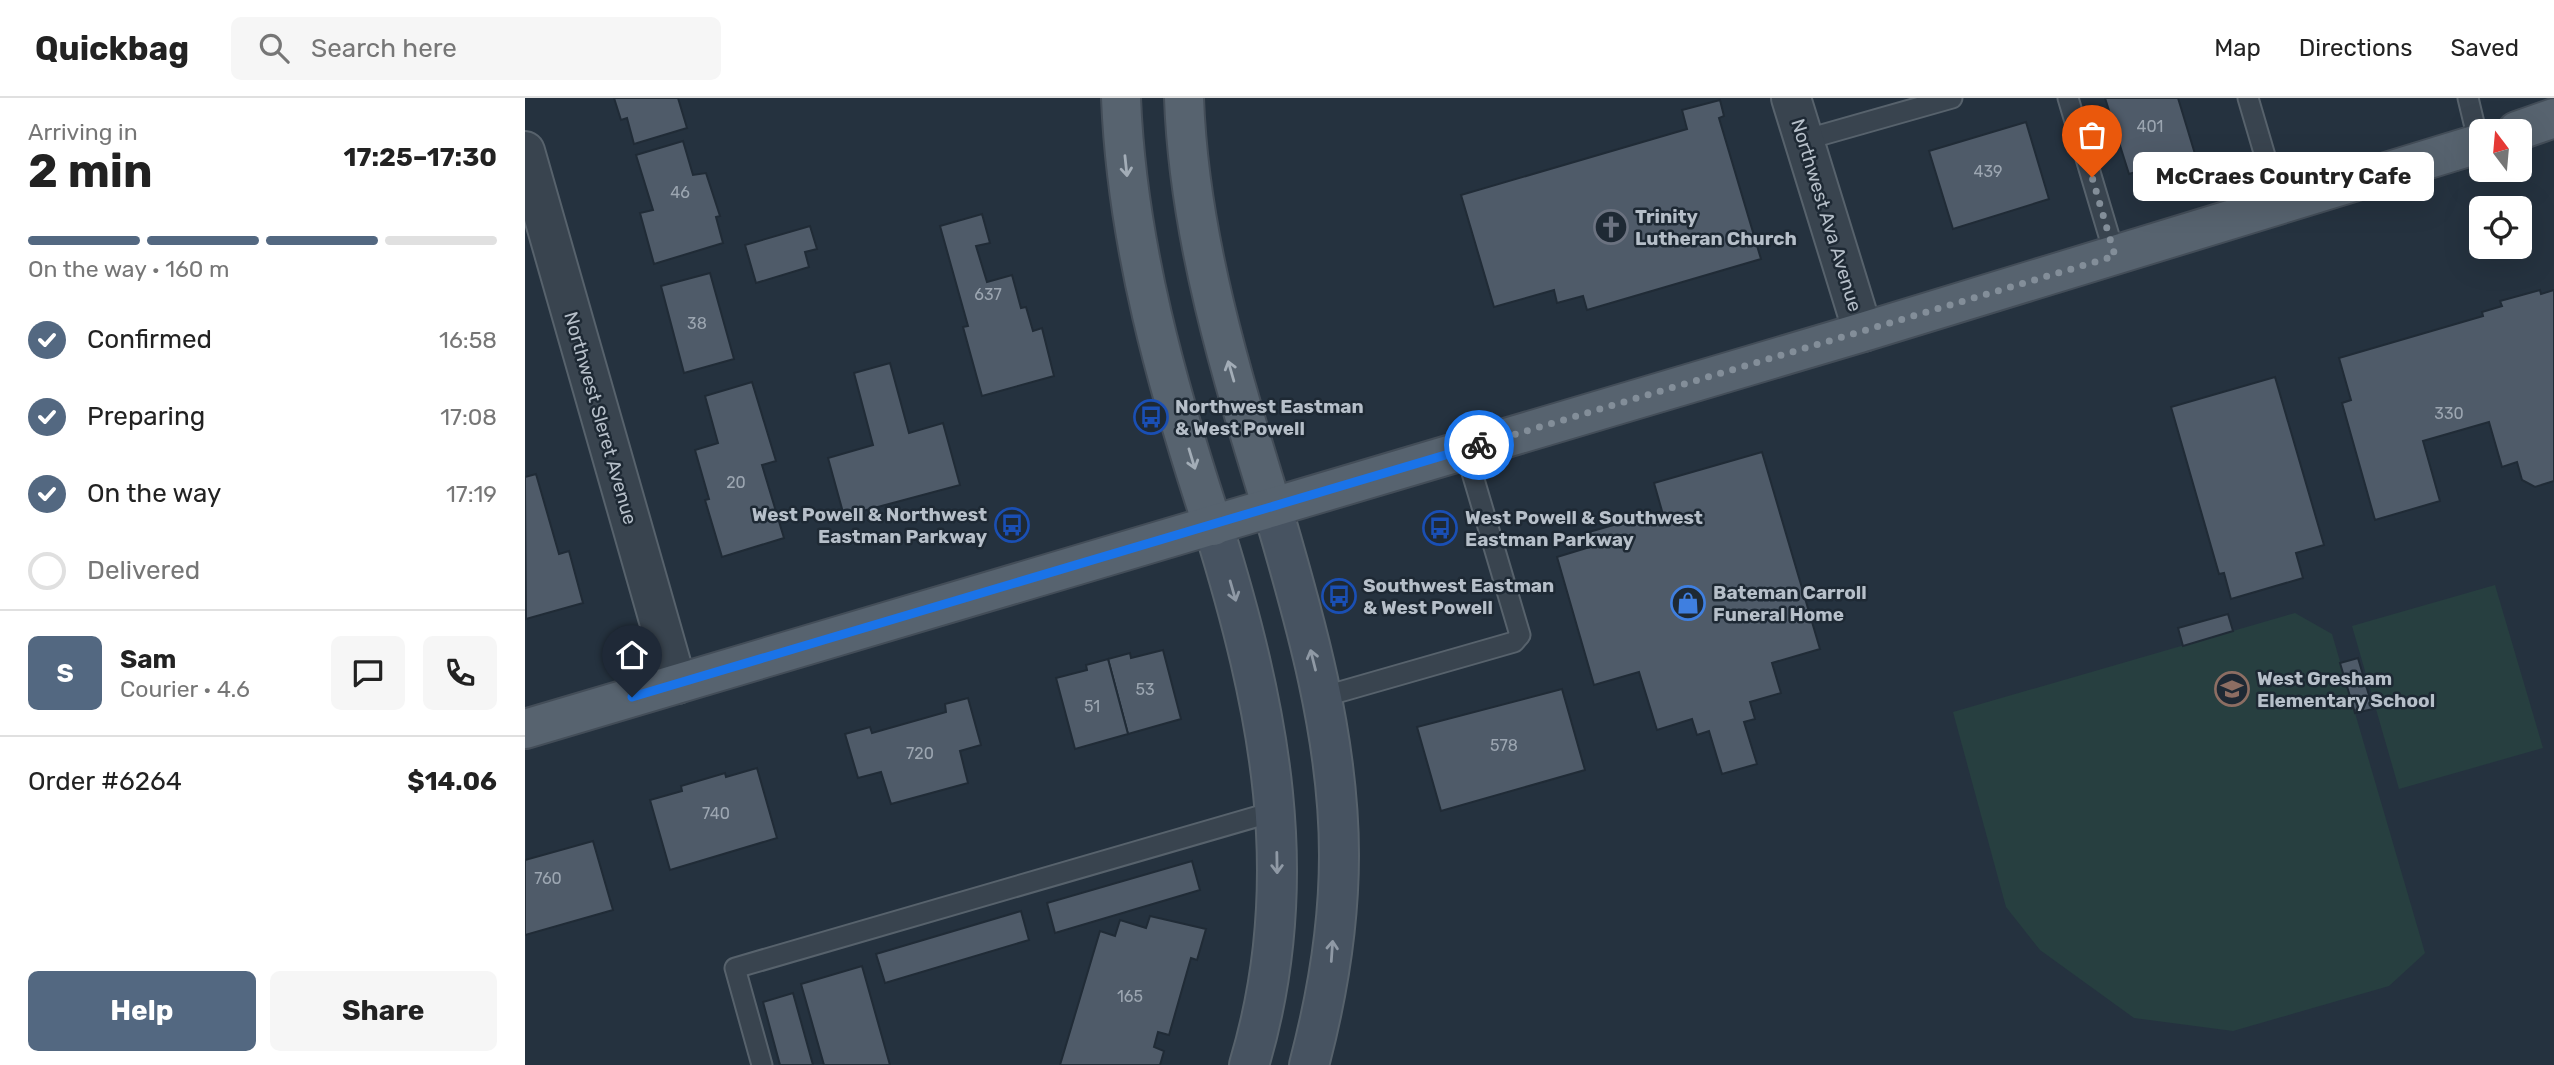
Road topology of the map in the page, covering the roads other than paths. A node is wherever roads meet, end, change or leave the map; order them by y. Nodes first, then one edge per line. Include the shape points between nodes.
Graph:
1 (1121, 98) edge
2 (1184, 98) edge
3 (1791, 98) edge
4 (1952, 98) edge
5 (2068, 98) edge
6 (2248, 98) edge
7 (2468, 98) edge
8 (2554, 118) edge
9 (2474, 119) edge
10 (2532, 126) edge
11 (1804, 140) junction
12 (2469, 146) edge
13 (525, 151) edge
14 (2280, 206) junction
15 (2115, 256) junction
16 (1863, 332) junction
17 (1465, 449) junction
18 (1272, 507) junction
19 (1213, 526) junction
20 (677, 684) junction
21 (1322, 698) junction
22 (525, 729) edge
23 (1276, 811) junction
24 (762, 1065) edge
25 (1249, 1065) edge
26 (1309, 1065) edge

1 -> 19 main road via 1139,260 1161,353
18 -> 2 main road via 1210,287 1194,199
3 - 11 street, Northwest Ava Avenue
4 - 11 lane
5 - 15 lane
6 - 14 lane
7 - 9 lane
8 - 10 main road
11 - 16 street, Northwest Ava Avenue
12 - 14 main road
13 - 20 street, Northwest Sleret Avenue
14 - 15 main road
15 - 16 main road
16 - 17 main road
17 - 18 main road
17 - 21 lane via 1520,635 1514,642
18 - 19 main road
21 -> 18 main road
19 - 20 main road
19 -> 23 main road via 1254,664
20 - 22 main road
26 -> 21 main road via 1331,970 1339,856
23 - 24 lane via 736,968
23 -> 25 main road via 1273,930

